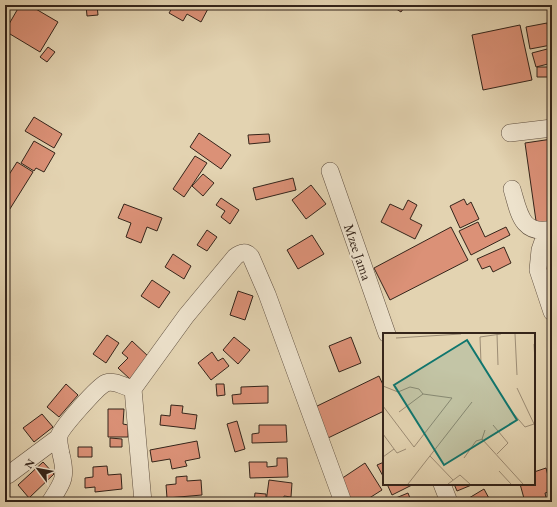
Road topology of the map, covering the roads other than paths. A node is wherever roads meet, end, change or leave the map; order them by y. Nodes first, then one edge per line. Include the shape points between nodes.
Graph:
1 (552, 128) edge
2 (510, 133) dead end
3 (330, 171) dead end
4 (512, 189) dead end
5 (549, 229) edge
6 (552, 312) edge
7 (386, 333) edge
8 (133, 389) junction
9 (59, 437) junction
10 (8, 475) dead end
11 (442, 485) edge
12 (50, 502) edge
13 (143, 502) edge
14 (343, 502) edge
15 (449, 502) edge

1 - 2 street
3 - 7 street, Mzee Jama
4 - 5 street via 520,217 528,227 534,230
5 - 6 street via 540,250 538,270
8 - 9 street via 111,382 101,386
8 - 13 street
8 - 14 street via 186,316 235,257 240,253 248,254 252,257 267,294
9 - 10 street
9 - 12 street via 65,470 60,488
11 - 15 street

